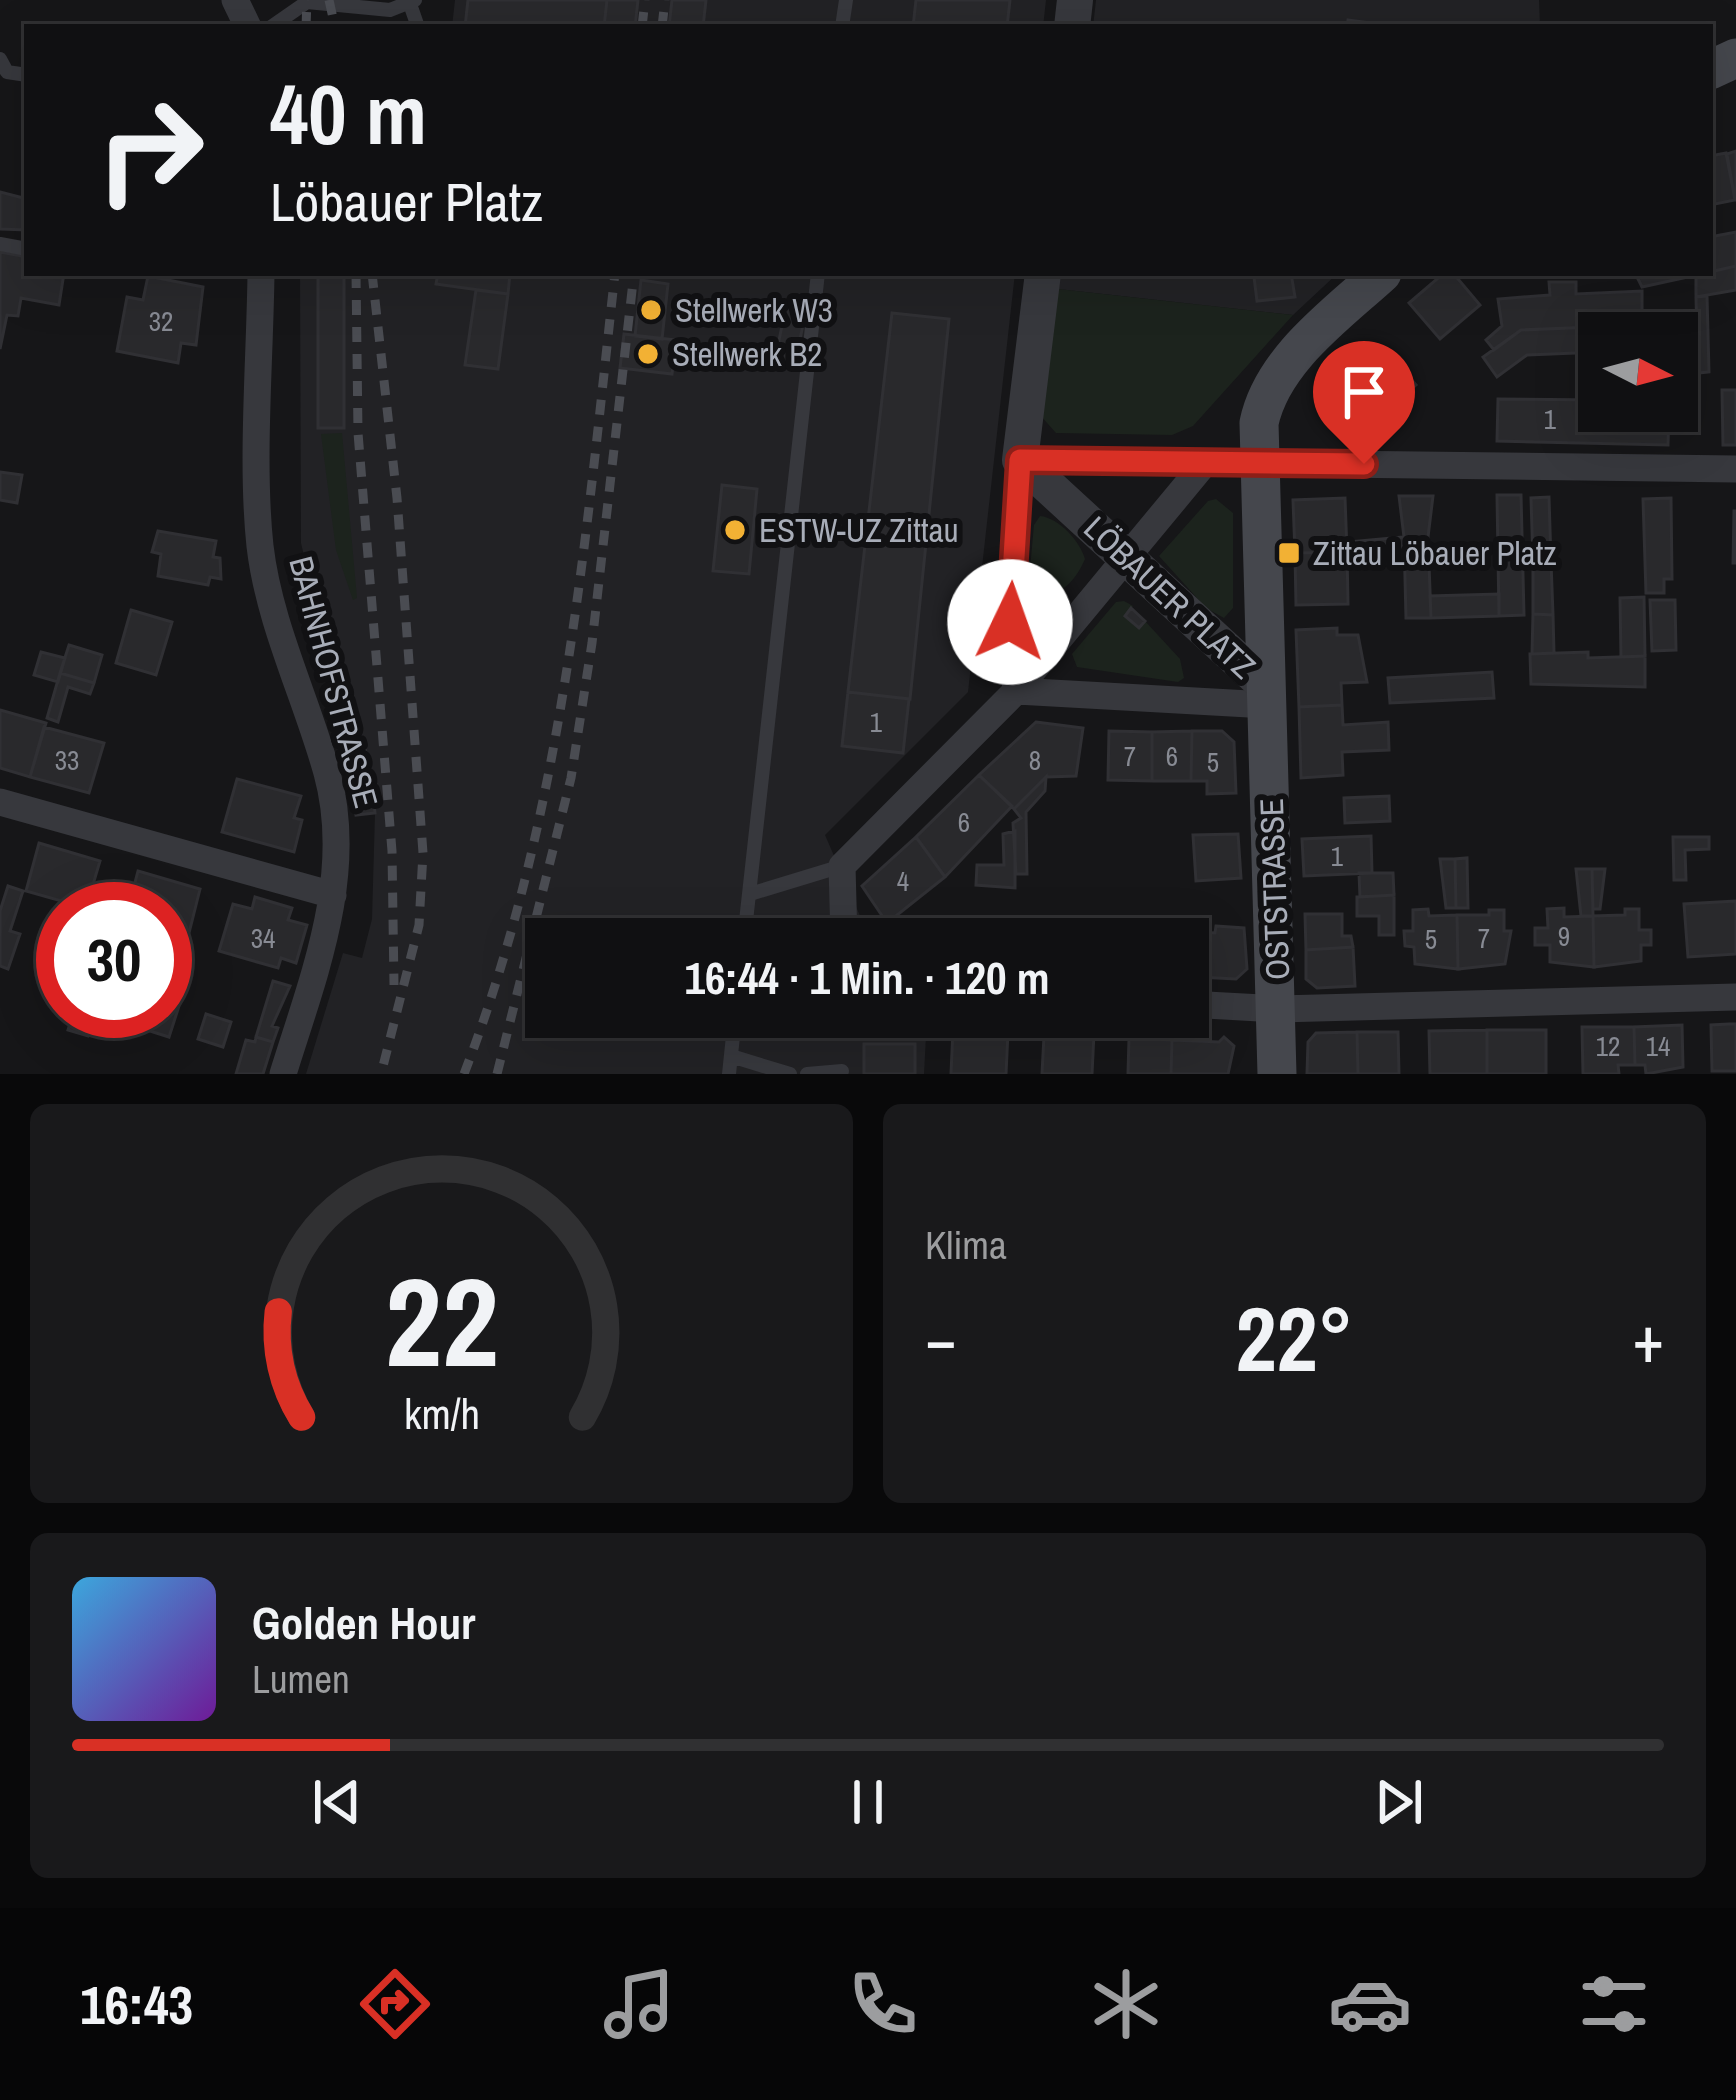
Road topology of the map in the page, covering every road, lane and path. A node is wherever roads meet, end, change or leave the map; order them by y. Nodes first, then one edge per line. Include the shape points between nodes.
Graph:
1 (329, 0) edge
2 (413, 2) edge
3 (275, 24) edge
4 (0, 59) edge
5 (24, 75) edge
6 (261, 276) edge
7 (818, 276) edge
8 (1043, 276) edge
9 (1379, 276) edge
10 (1020, 460) junction
11 (1204, 464) junction
12 (1258, 464) junction
13 (1736, 470) edge
14 (1126, 556) junction
15 (1016, 691) junction
16 (1267, 696) junction
17 (0, 802) edge
18 (842, 866) junction
19 (750, 894) junction
20 (333, 895) junction
21 (747, 918) edge
22 (840, 918) edge
23 (1736, 997) edge
24 (1209, 1005) edge
25 (1279, 1009) junction
26 (733, 1038) edge
27 (731, 1056) junction
28 (842, 1071) dead end
29 (283, 1074) edge
30 (729, 1074) edge
31 (790, 1074) edge
32 (807, 1074) edge
33 (1277, 1074) edge

1 - 2 lane via 391,10
1 - 3 lane via 307,2
4 - 5 lane via 7,72
6 - 20 street, BAHNHOFSTRASSE via 260,543 268,594 328,776 338,836
7 - 19 lane
8 - 10 street
9 - 12 main road, LÖBAUER PLATZ via 1265,394
10 - 11 street, LÖBAUER PLATZ
10 - 14 street, LÖBAUER PLATZ
10 - 15 street via 1010,622
11 - 12 street, LÖBAUER PLATZ
11 - 14 street
12 - 13 street, LÖBAUER PLATZ
12 - 16 main road, LÖBAUER PLATZ
14 - 15 street
14 - 16 street, LÖBAUER PLATZ
15 - 16 street, LÖBAUER PLATZ
15 - 18 street
16 - 25 main road, OSTSTRASSE
17 - 20 street
18 - 19 lane
18 - 22 street
19 - 21 lane
20 - 29 street, BAHNHOFSTRASSE
23 - 25 street
24 - 25 street
25 - 33 main road, OSTSTRASSE
26 - 27 lane
27 - 30 lane
27 - 31 lane
28 - 32 lane

